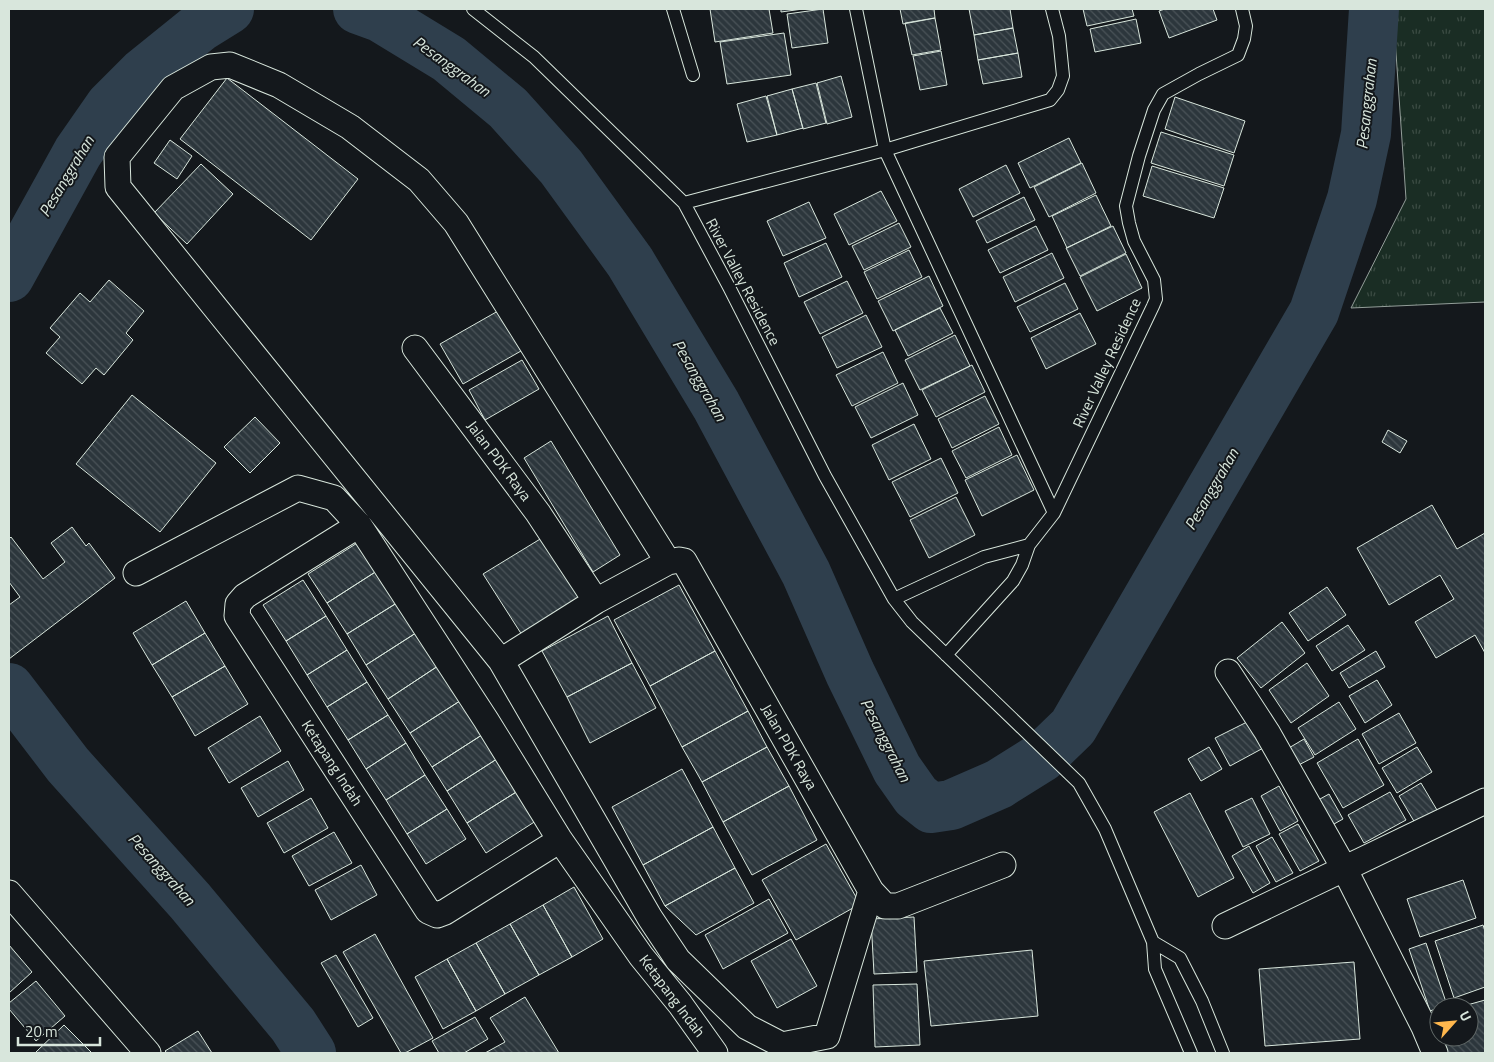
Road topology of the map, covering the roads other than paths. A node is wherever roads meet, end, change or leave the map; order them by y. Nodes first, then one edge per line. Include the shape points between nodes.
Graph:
1 (473, 9) edge
2 (673, 9) edge
3 (856, 9) edge
4 (1052, 9) edge
5 (1242, 9) edge
6 (693, 75) dead end
7 (885, 150) junction
8 (684, 203) junction
9 (415, 348) dead end
10 (1054, 512) junction
11 (359, 525) junction
12 (1030, 545) junction
13 (668, 562) junction
14 (136, 573) dead end
15 (894, 599) junction
16 (596, 601) junction
17 (946, 655) junction
18 (501, 661) junction
19 (1228, 672) dead end
20 (1485, 801) edge
21 (560, 840) junction
22 (1003, 865) dead end
23 (1344, 868) junction
24 (872, 891) junction
25 (9, 892) edge
26 (1224, 926) dead end
27 (1153, 942) junction
28 (782, 1049) edge
29 (148, 1053) edge
30 (715, 1053) edge
31 (1191, 1053) edge
32 (1223, 1053) edge
33 (1435, 1053) edge

1 - 8 lane, River Valley Residence via 534,57
2 - 6 lane
3 - 7 lane
4 - 7 lane, River Valley Residence via 1059,36 1063,76 1050,100
5 - 10 lane, River Valley Residence via 1246,26 1238,56 1163,94 1154,110 1126,206 1134,241 1154,280 1156,299
7 - 8 lane, River Valley Residence
7 - 10 lane
8 - 15 lane, River Valley Residence via 825,476
9 - 16 street, Jalan PDK Raya via 538,513
10 - 12 lane, River Valley Residence
11 - 14 street, Ketapang Indah via 334,498 298,488
11 - 21 street, Ketapang Indah
11 - 21 street, Ketapang Indah via 245,596 238,604 237,616 242,624 428,911 437,915 445,912
12 - 15 lane via 984,557
12 - 17 lane, River Valley Residence via 1013,581
13 - 16 street
13 - 18 street via 456,223 419,180 350,127 279,85 230,65 211,66 173,88 117,157 118,187
13 - 24 street, Jalan PDK Raya via 684,561
15 - 17 lane, River Valley Residence
16 - 18 street
17 - 27 lane, River Valley Residence via 1080,783 1105,829
18 - 28 street via 650,918 678,960 747,1027
19 - 23 street via 1268,732
20 - 23 street
21 - 30 street, Ketapang Indah via 641,956
22 - 24 street, Jalan PDK Raya via 898,906 885,906
23 - 26 street
23 - 33 street
24 - 28 street via 827,1036
25 - 29 street
27 - 31 lane, River Valley Residence via 1155,969
27 - 32 lane via 1180,958

